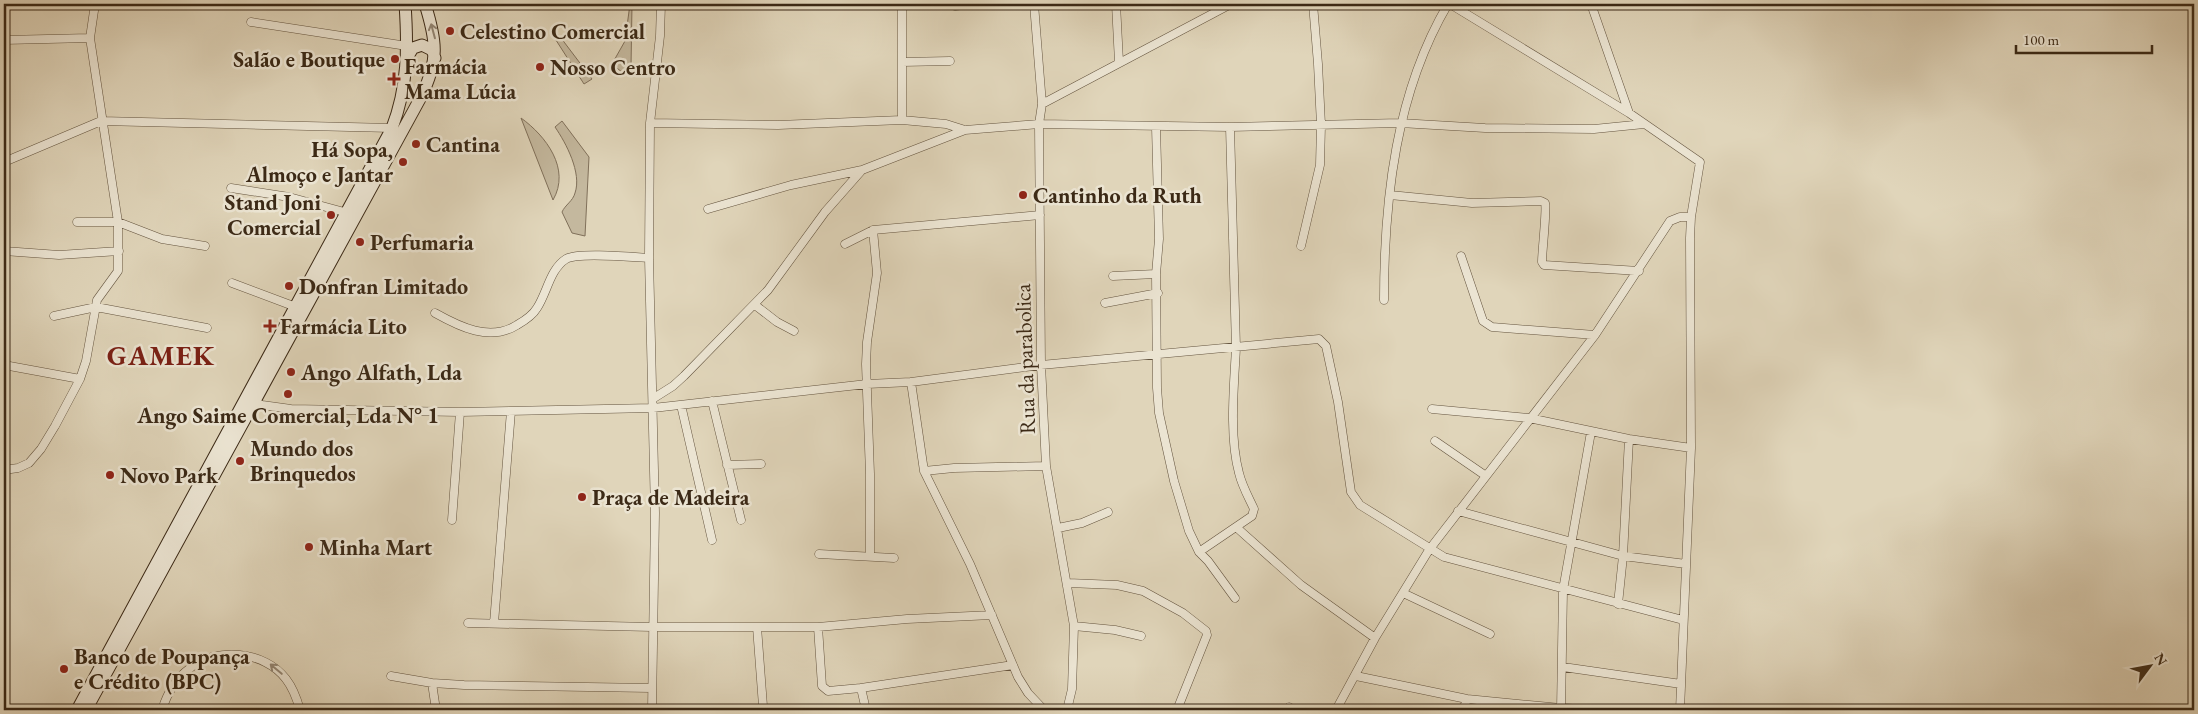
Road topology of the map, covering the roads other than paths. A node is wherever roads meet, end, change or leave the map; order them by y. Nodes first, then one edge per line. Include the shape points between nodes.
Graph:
1 (95, 4) edge
2 (405, 4) edge
3 (424, 4) edge
4 (661, 4) edge
5 (902, 4) edge
6 (974, 4) edge
7 (1034, 4) edge
8 (1116, 4) edge
9 (1231, 4) edge
10 (1313, 4) edge
11 (1449, 4) edge
12 (1591, 4) edge
13 (955, 6) dead end
14 (251, 22) dead end
15 (90, 38) junction
16 (4, 40) edge
17 (407, 52) junction
18 (435, 58) junction
19 (950, 61) dead end
20 (902, 62) junction
21 (1119, 62) junction
22 (1042, 104) junction
23 (1629, 113) junction
24 (902, 120) junction
25 (101, 121) junction
26 (650, 123) junction
27 (1400, 123) junction
28 (1039, 124) junction
29 (1644, 124) junction
30 (1321, 125) junction
31 (1156, 127) junction
32 (392, 128) junction
33 (1230, 128) junction
34 (965, 130) junction
35 (4, 162) edge
36 (862, 170) junction
37 (231, 188) dead end
38 (1390, 195) junction
39 (708, 209) dead end
40 (348, 213) junction
41 (1040, 214) junction
42 (1692, 217) junction
43 (76, 222) dead end
44 (118, 222) junction
45 (873, 230) junction
46 (845, 244) dead end
47 (205, 246) dead end
48 (1301, 246) dead end
49 (4, 251) edge
50 (119, 251) junction
51 (1461, 256) dead end
52 (649, 258) junction
53 (1639, 270) junction
54 (1156, 274) junction
55 (1113, 276) dead end
56 (232, 283) dead end
57 (1158, 293) junction
58 (1384, 300) dead end
59 (1105, 304) dead end
60 (755, 305) junction
61 (96, 307) junction
62 (296, 307) junction
63 (435, 313) dead end
64 (54, 316) dead end
65 (207, 328) dead end
66 (794, 331) dead end
67 (1595, 335) junction
68 (1236, 348) junction
69 (1158, 355) junction
70 (4, 365) edge
71 (1041, 366) junction
72 (80, 379) junction
73 (910, 382) junction
74 (867, 384) junction
75 (654, 398) junction
76 (712, 401) junction
77 (254, 402) junction
78 (681, 405) junction
79 (654, 408) junction
80 (1432, 409) dead end
81 (511, 411) junction
82 (460, 412) junction
83 (1529, 418) junction
84 (1591, 432) junction
85 (1629, 440) junction
86 (1435, 441) dead end
87 (1691, 448) junction
88 (761, 464) dead end
89 (726, 466) junction
90 (1046, 466) junction
91 (4, 470) edge
92 (924, 471) junction
93 (1486, 476) junction
94 (1458, 511) junction
95 (1108, 512) dead end
96 (452, 520) dead end
97 (741, 520) dead end
98 (1236, 527) junction
99 (1058, 528) junction
100 (712, 540) dead end
101 (1572, 544) junction
102 (1429, 550) junction
103 (1199, 552) junction
104 (819, 554) dead end
105 (870, 556) junction
106 (1623, 556) junction
107 (894, 558) dead end
108 (1686, 564) junction
109 (1068, 584) junction
110 (1563, 590) junction
111 (1403, 593) junction
112 (1235, 598) dead end
113 (1618, 604) junction
114 (992, 615) junction
115 (1683, 620) junction
116 (468, 623) dead end
117 (494, 623) junction
118 (1074, 626) junction
119 (652, 627) junction
120 (757, 627) junction
121 (818, 627) junction
122 (1490, 634) dead end
123 (1141, 636) dead end
124 (1375, 638) junction
125 (1013, 665) junction
126 (1563, 666) junction
127 (391, 676) dead end
128 (1356, 676) junction
129 (432, 683) junction
130 (1682, 684) junction
131 (651, 688) junction
132 (861, 688) junction
133 (1467, 699) junction
134 (763, 706) dead end
135 (1561, 709) edge
136 (77, 710) edge
137 (86, 710) edge
138 (162, 710) edge
139 (300, 710) edge
140 (436, 710) edge
141 (652, 710) edge
142 (866, 710) edge
143 (1044, 710) edge
144 (1067, 710) edge
145 (1177, 710) edge
146 (1336, 710) edge
147 (1463, 710) edge
148 (1605, 710) edge
149 (1680, 710) edge

1 - 15 street
2 - 17 main road
18 -> 3 main road via 435,39
4 - 26 street
5 - 20 street
6 - 13 street
7 - 22 street, Rua da parabolica
8 - 21 street
9 - 21 street
10 - 30 street
11 - 23 street
11 - 27 street via 1422,58
12 - 23 street
14 - 17 street
15 - 16 street
15 - 25 street
17 - 18 main road via 422,45 430,48
17 - 32 main road via 404,91
18 - 77 main road via 421,97
19 - 20 street
20 - 24 street
21 - 22 street
22 - 28 street, Rua da parabolica
23 - 29 street
24 - 26 street via 778,125
24 - 34 street via 946,124
25 - 32 street
25 - 35 street
25 - 44 street
26 - 52 street
27 - 29 street via 1594,130
27 - 30 street
27 - 38 street
28 - 31 street
28 - 34 street
28 - 41 street, Rua da parabolica
29 - 42 street via 1700,162
30 - 33 street
30 - 48 street via 1319,174
31 - 33 street
31 - 54 street via 1159,239
32 - 40 main road
33 - 68 street
34 - 36 street
36 - 39 street via 791,185
36 - 60 street via 825,212
37 - 40 street via 289,197
38 - 53 street via 1472,203 1541,201 1546,207 1544,265
38 - 58 street via 1384,253
40 - 62 main road
41 - 45 street
41 - 71 street, Rua da parabolica
42 - 53 street via 1670,221
42 - 87 street
43 - 44 street
44 - 47 street via 162,239
44 - 50 street
45 - 46 street
45 - 74 street via 877,273 867,342
49 - 50 street via 58,255
50 - 61 street via 118,271 97,300
51 - 67 street via 1487,325
52 - 63 street via 566,258 559,265 537,309 524,321 500,333 489,334 455,324
52 - 75 street
53 - 67 street
54 - 55 street
54 - 57 street
56 - 62 street
57 - 59 street
57 - 69 street
60 - 66 street
60 - 75 street via 673,386
61 - 64 street
61 - 65 street
61 - 72 street
62 - 136 main road
67 - 83 street
68 - 69 street
68 - 98 street via 1235,453 1239,474 1254,509 1252,516
68 - 102 street via 1319,339 1324,342 1338,402 1351,492 1360,505
69 - 71 street
69 - 103 street via 1159,414 1181,511
70 - 72 street
71 - 73 street
71 - 90 street, Rua da parabolica
72 - 91 street via 29,463
73 - 74 street
73 - 92 street
74 - 76 street
74 - 105 street
75 - 79 street
76 - 78 street
76 - 89 street
77 - 82 street via 291,408
77 - 137 main road
78 - 79 street
78 - 100 street
79 - 81 street
79 - 119 street
80 - 83 street
81 - 82 street
81 - 117 street
82 - 96 street
83 - 84 street
83 - 93 street
84 - 85 street
84 - 101 street
85 - 87 street
85 - 106 street
86 - 93 street
87 - 108 street
88 - 89 street
89 - 97 street
90 - 92 street
90 - 99 street, Rua da parabolica
92 - 114 street
93 - 94 street
94 - 101 street
94 - 102 street
95 - 99 street via 1082,523
98 - 103 street
98 - 124 street via 1301,586
99 - 109 street, Rua da parabolica
101 - 106 street
101 - 110 street
102 - 110 street via 1452,560
102 - 111 street
103 - 112 street
104 - 105 street
105 - 107 street
106 - 108 street
106 - 113 street
108 - 115 street
109 - 118 street, Rua da parabolica
109 - 145 street via 1117,585 1143,591 1183,613 1206,631
110 - 113 street
110 - 126 street
111 - 122 street
111 - 124 street
113 - 115 street
114 - 121 street
114 - 125 street
115 - 130 street
116 - 117 street
117 - 119 street
118 - 123 street
118 - 144 street, Rua da parabolica via 1072,689
119 - 120 street
119 - 131 street
120 - 121 street
120 - 134 street
121 - 132 street via 822,686 828,691
124 - 128 street
125 - 132 street
125 - 143 street via 1028,693
126 - 130 street
126 - 135 street
127 - 129 street
128 - 133 street
128 - 146 street
129 - 131 street
129 - 140 street
130 - 149 street
131 - 141 street
132 - 142 street
133 - 135 street
133 - 147 street
135 - 148 street
139 -> 138 street via 286,678 270,664 250,656 231,654 208,658 189,668 176,682

